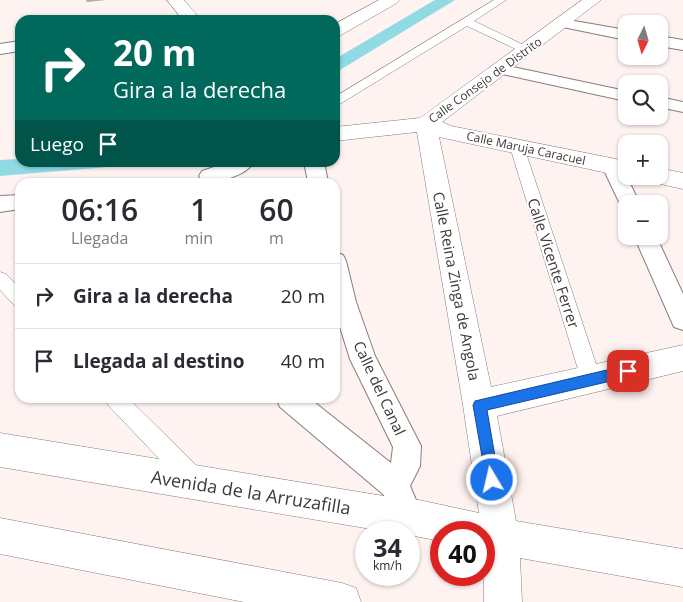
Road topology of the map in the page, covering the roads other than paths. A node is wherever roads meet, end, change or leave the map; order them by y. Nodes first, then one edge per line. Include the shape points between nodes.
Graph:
1 (175, 0) edge
2 (389, 0) edge
3 (501, 0) edge
4 (593, 0) edge
5 (188, 15) edge
6 (467, 22) junction
7 (563, 23) junction
8 (340, 28) edge
9 (618, 33) edge
10 (668, 42) edge
11 (683, 45) edge
12 (15, 47) edge
13 (0, 49) edge
14 (526, 50) junction
15 (499, 69) junction
16 (618, 94) edge
17 (340, 100) edge
18 (668, 104) edge
19 (683, 107) edge
20 (426, 124) junction
21 (340, 133) edge
22 (517, 147) junction
23 (236, 167) edge
24 (618, 168) edge
25 (209, 176) dead end
26 (668, 178) edge
27 (683, 181) edge
28 (15, 202) edge
29 (0, 204) edge
30 (649, 245) edge
31 (0, 279) edge
32 (340, 284) edge
33 (15, 295) edge
34 (683, 320) edge
35 (683, 358) edge
36 (591, 379) junction
37 (120, 403) edge
38 (294, 403) edge
39 (480, 405) junction
40 (0, 450) edge
41 (199, 484) junction
42 (399, 501) junction
43 (0, 536) edge
44 (501, 536) junction
45 (683, 568) edge
46 (342, 602) edge
47 (503, 602) edge

1 - 5 street
2 - 8 street
3 - 6 street
4 - 7 street, Calle Consejo de Distrito
6 - 14 street
6 - 17 street
7 - 9 street
7 - 14 street, Calle Consejo de Distrito
10 - 11 street
12 - 13 street
14 - 15 street, Calle Consejo de Distrito
15 - 16 street
15 - 20 street, Calle Consejo de Distrito
18 - 19 street
20 - 21 street, Calle Consejo de Distrito
20 - 22 street, Calle Maruja Caracuel via 446,132
20 - 39 street, Calle Reina Zinga de Angola
22 - 24 street, Calle Maruja Caracuel
22 - 36 street, Calle Vicente Ferrer
23 - 25 street
26 - 27 street
28 - 29 street
30 - 34 street
31 - 33 street
32 - 42 street, Calle del Canal via 363,359 407,446
35 - 36 street
36 - 39 street
37 - 41 street
38 - 42 street
39 - 44 street, Calle Reina Zinga de Angola
40 - 41 street, Avenida de la Arruzafilla
41 - 42 street, Avenida de la Arruzafilla
42 - 44 street, Avenida de la Arruzafilla via 419,518
43 - 46 street
44 - 45 street, Avenida de la Arruzafilla
44 - 47 street

